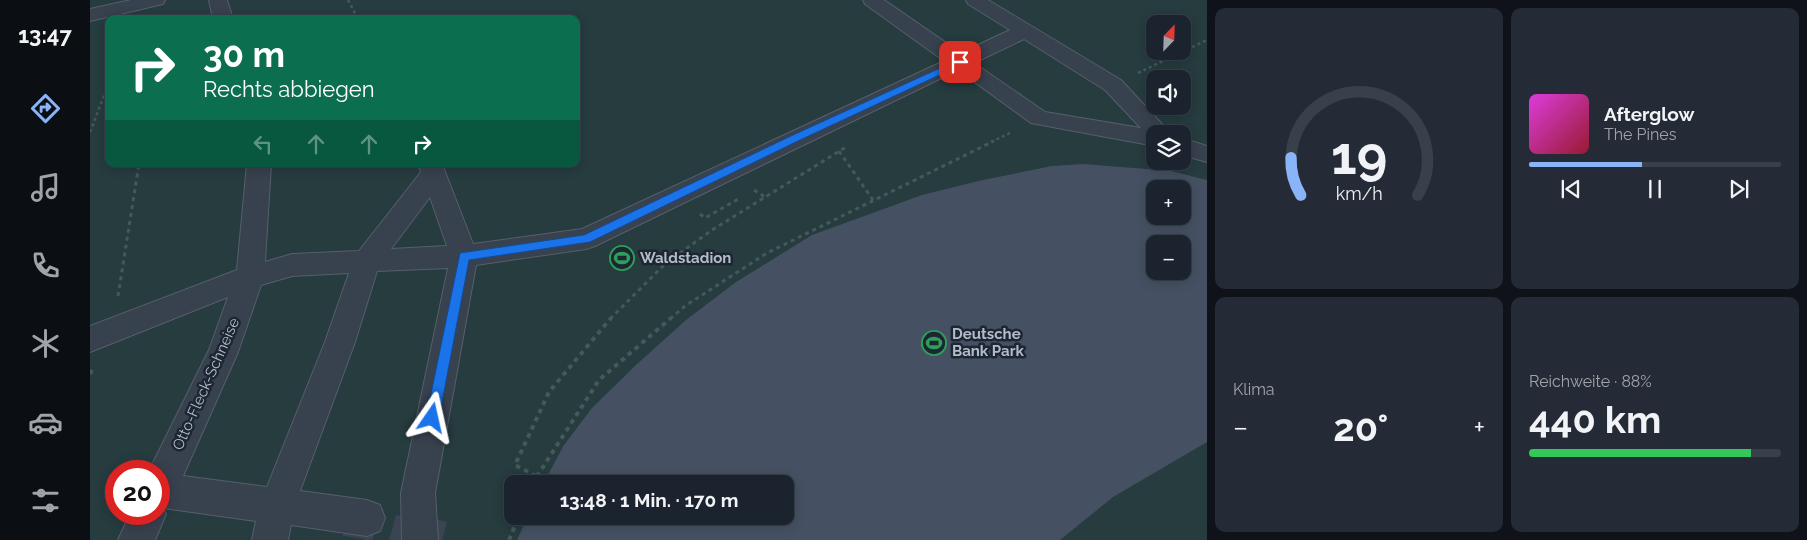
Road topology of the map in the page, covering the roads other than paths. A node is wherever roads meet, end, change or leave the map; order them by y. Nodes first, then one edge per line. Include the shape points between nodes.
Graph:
1 (156, 0) edge
2 (218, 0) edge
3 (872, 0) edge
4 (976, 0) edge
5 (90, 15) edge
6 (222, 15) edge
7 (1026, 31) junction
8 (960, 62) junction
9 (1151, 125) edge
10 (1146, 136) edge
11 (1191, 149) edge
12 (1207, 154) edge
13 (259, 167) edge
14 (432, 169) edge
15 (464, 256) junction
16 (366, 262) junction
17 (250, 277) junction
18 (101, 334) edge
19 (170, 466) edge
20 (170, 491) edge
21 (277, 506) junction
22 (367, 518) tunnel mouth
23 (143, 525) edge
24 (136, 540) edge
25 (270, 540) edge
26 (420, 540) edge

1 - 5 street
2 - 6 street
3 - 8 street
4 - 7 street
7 - 8 street
7 - 9 street via 1113,85
8 - 10 street via 1039,118
8 - 15 street via 586,239
11 - 12 street
13 - 17 street, Otto-Fleck-Schneise
14 - 15 street
14 - 16 street
15 - 16 street
15 - 26 street via 418,493
16 - 17 street via 292,265
16 - 21 street via 340,342
17 - 18 street
17 - 19 street, Otto-Fleck-Schneise via 223,352
20 - 21 street
21 - 22 street
21 - 25 street
23 - 24 street

